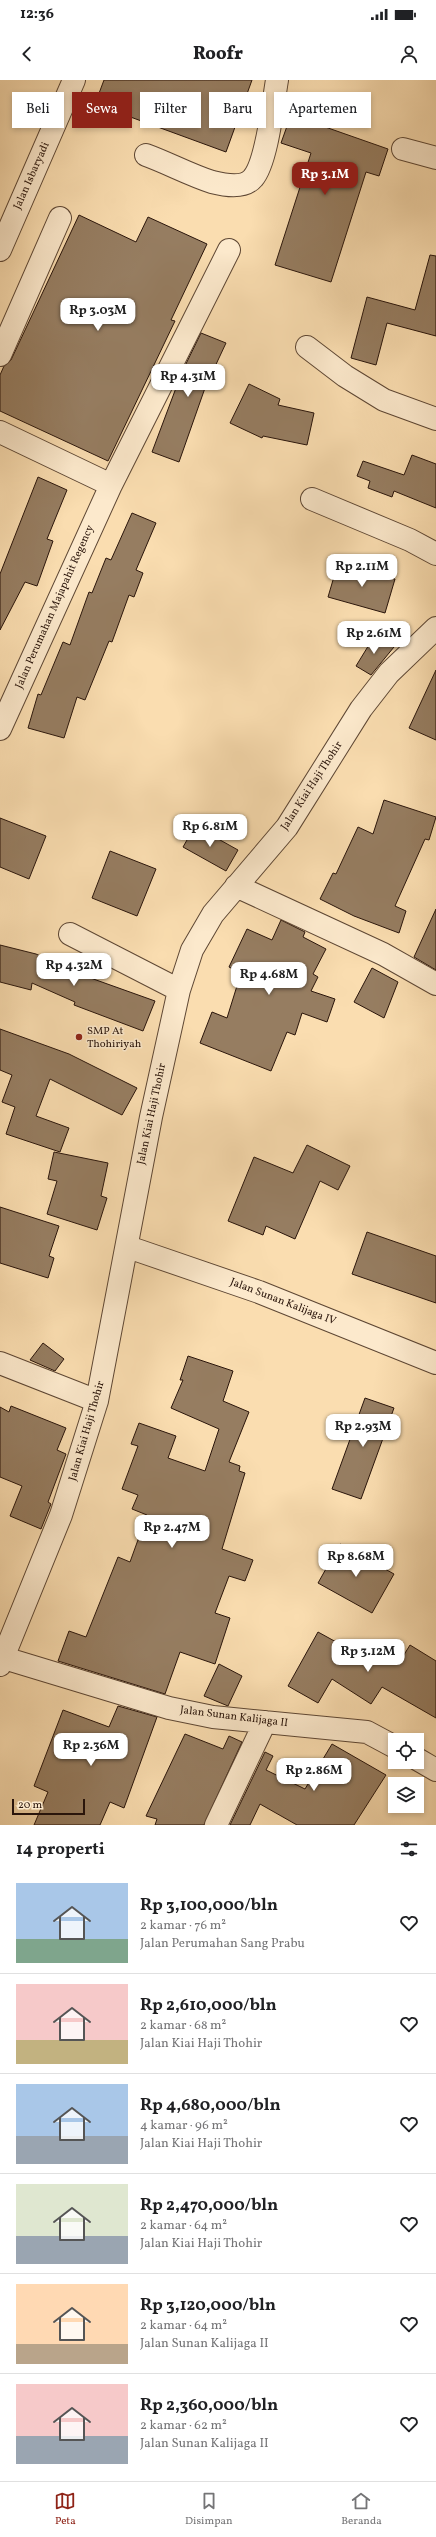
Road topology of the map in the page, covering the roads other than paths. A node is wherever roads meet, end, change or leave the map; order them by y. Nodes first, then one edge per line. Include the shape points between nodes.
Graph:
1 (74, 80) edge
2 (277, 80) edge
3 (403, 149) dead end
4 (146, 155) dead end
5 (436, 158) edge
6 (60, 218) dead end
7 (0, 250) edge
8 (229, 250) dead end
9 (307, 347) dead end
10 (0, 355) edge
11 (436, 419) edge
12 (0, 432) edge
13 (111, 485) junction
14 (312, 499) dead end
15 (436, 554) edge
16 (436, 628) edge
17 (0, 729) edge
18 (236, 886) junction
19 (70, 934) dead end
20 (436, 984) edge
21 (179, 990) junction
22 (128, 1247) junction
23 (436, 1362) edge
24 (0, 1363) edge
25 (97, 1401) junction
26 (8, 1626) edge
27 (2, 1661) edge
28 (265, 1722) junction
29 (388, 1743) edge
30 (424, 1763) edge
31 (436, 1770) edge
32 (216, 1825) edge

1 - 7 street, Jalan Isbaryadi
2 - 4 street via 261,165 253,179 245,183 226,185
3 - 5 street
6 - 10 street
8 - 13 street, Jalan Perumahan Majapahit Regency
9 - 11 street via 345,376 384,400
12 - 13 street
13 - 17 street, Jalan Perumahan Majapahit Regency
14 - 15 street via 410,540
16 - 18 street, Jalan Kiai Haji Thohir via 389,673 361,709 287,827
18 - 20 street via 383,954
18 - 21 street, Jalan Kiai Haji Thohir via 200,933
19 - 21 street
21 - 22 street, Jalan Kiai Haji Thohir via 151,1117
22 - 23 street, Jalan Sunan Kalijaga IV via 259,1292
22 - 25 street, Jalan Kiai Haji Thohir
24 - 25 street
25 - 26 street, Jalan Kiai Haji Thohir via 61,1515
26 - 27 street, Jalan Kiai Haji Thohir
27 - 28 street, Jalan Sunan Kalijaga II via 169,1708 213,1717
28 - 29 street, Jalan Sunan Kalijaga II via 367,1732
28 - 32 street
30 - 31 street

